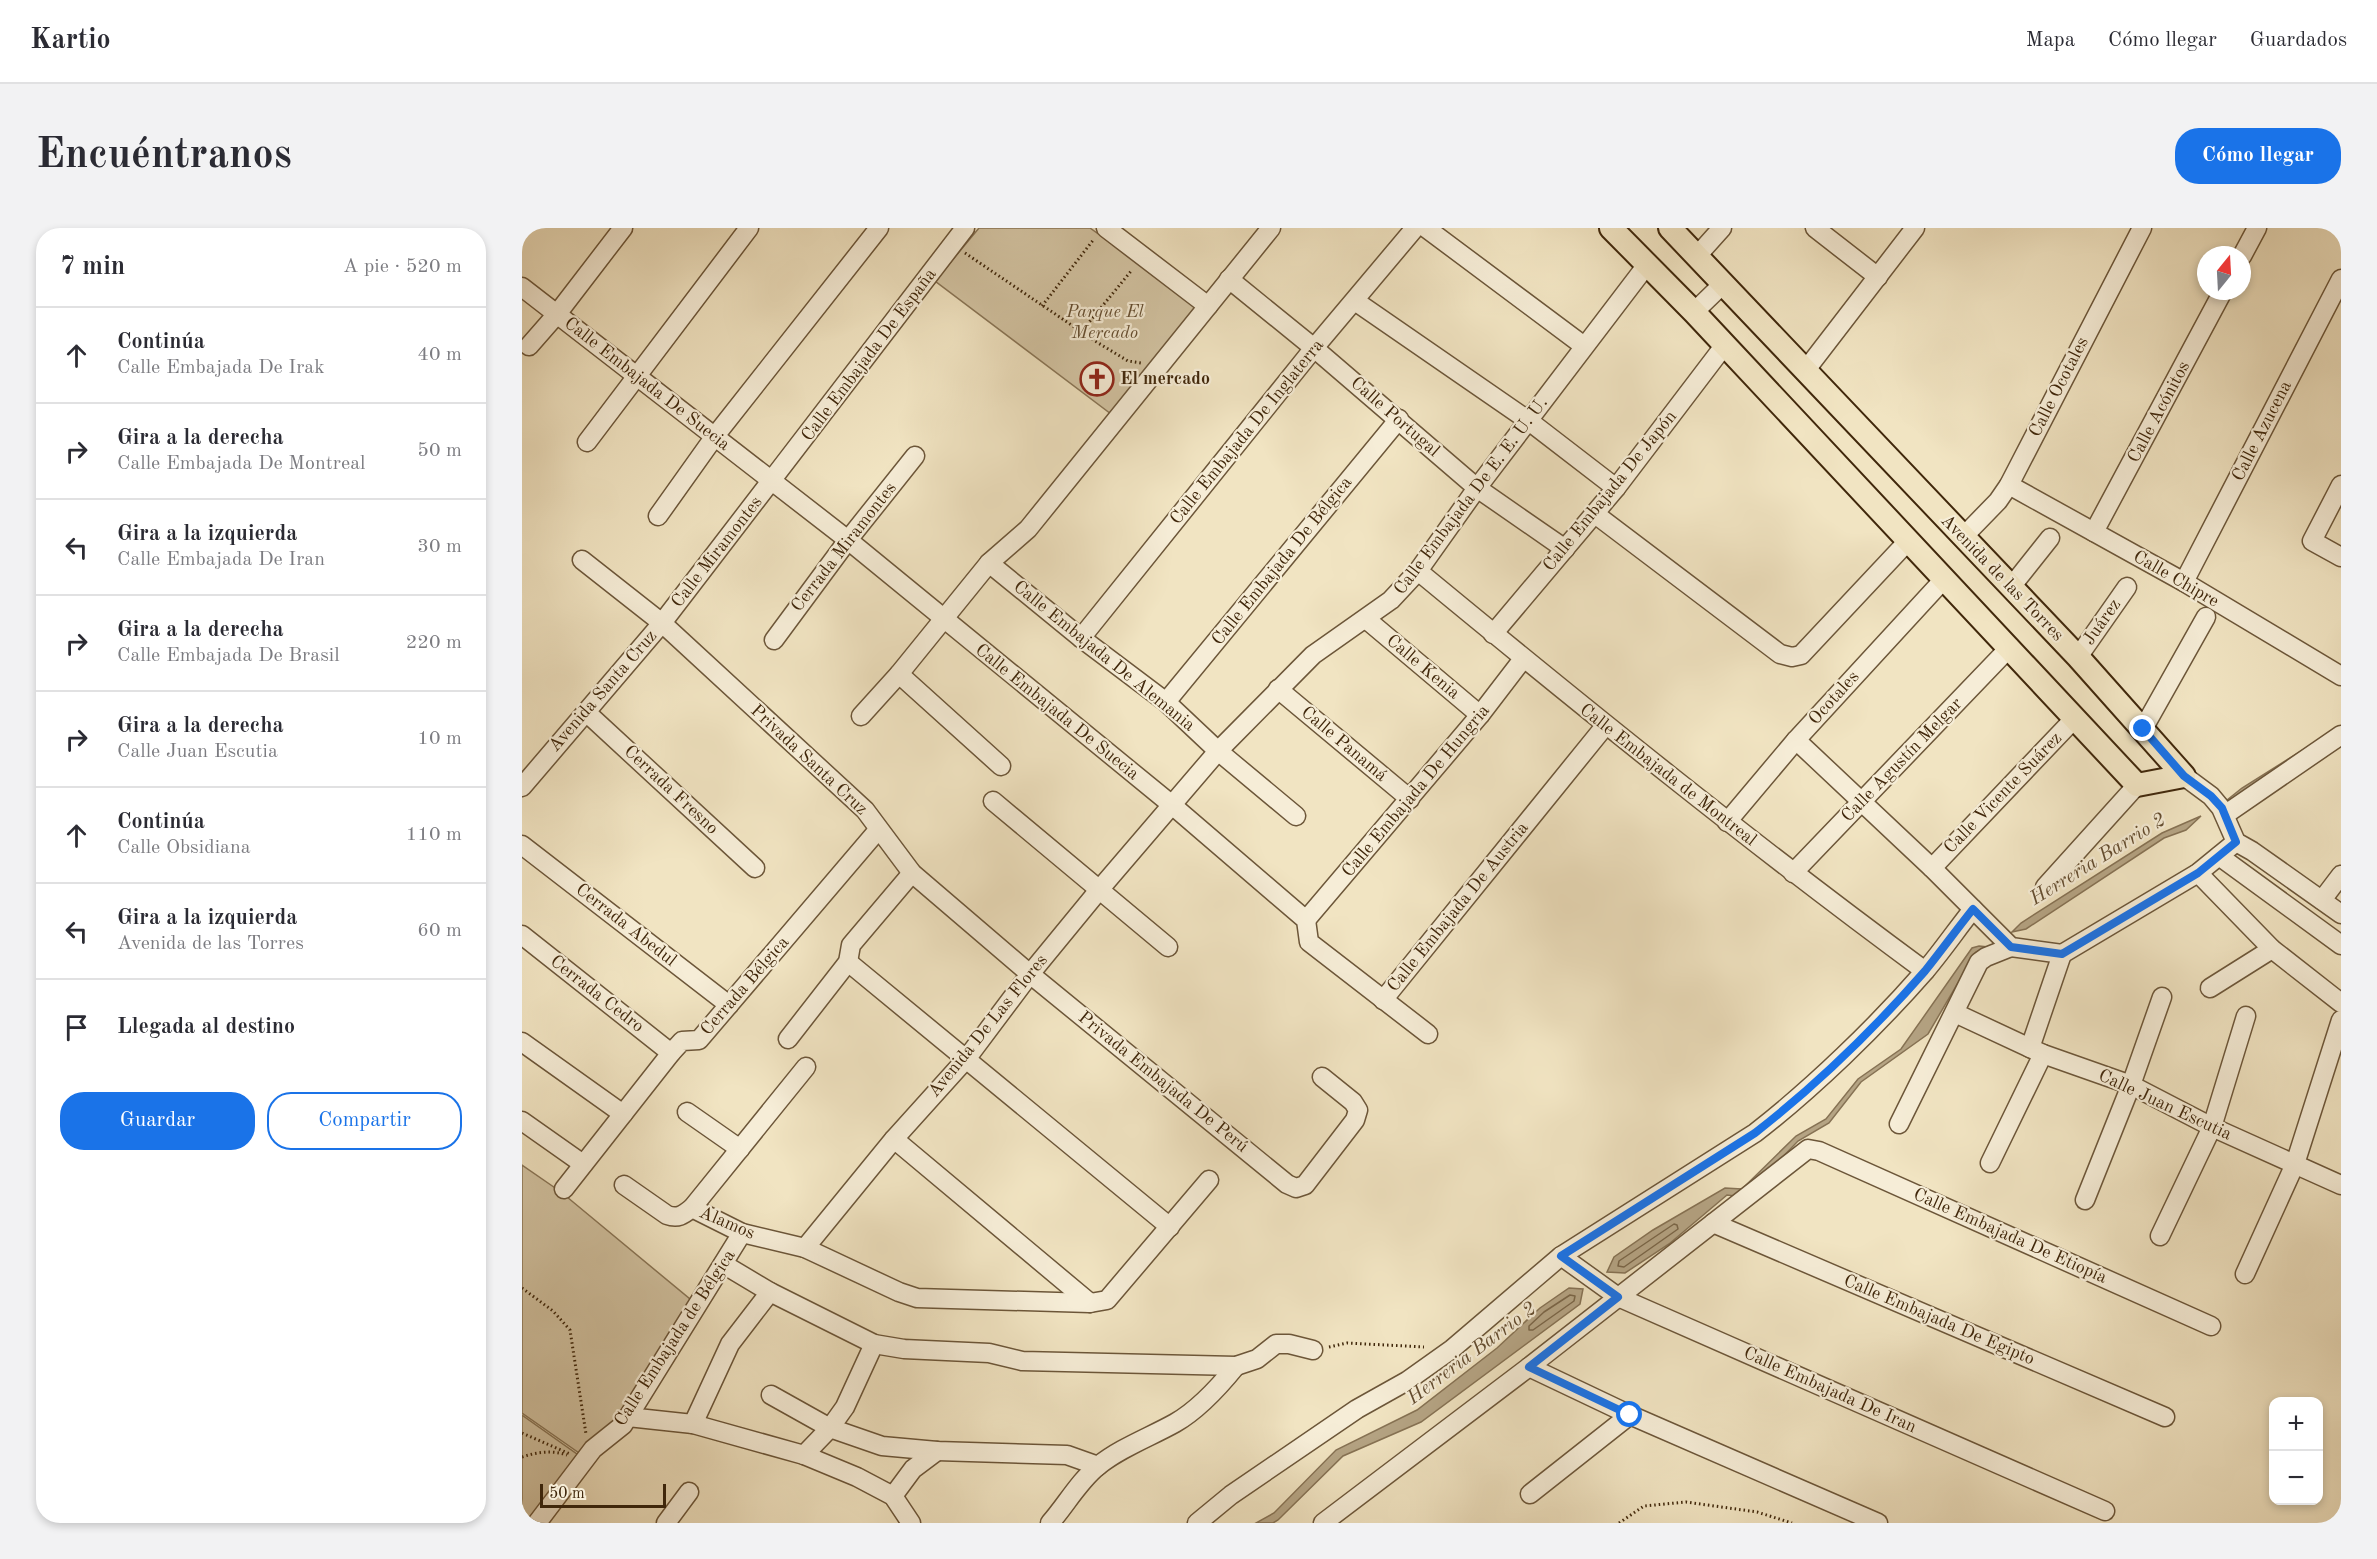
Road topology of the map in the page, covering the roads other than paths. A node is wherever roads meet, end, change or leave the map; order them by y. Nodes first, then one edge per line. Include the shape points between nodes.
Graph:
1 (623, 228) edge
2 (749, 228) edge
3 (879, 228) edge
4 (1271, 228) edge
5 (1415, 228) edge
6 (1426, 228) edge
7 (1611, 228) edge
8 (1670, 228) edge
9 (1722, 228) edge
10 (1915, 228) edge
11 (2142, 228) edge
12 (2257, 228) edge
13 (1819, 229) edge
14 (1101, 232) edge
15 (956, 235) edge
16 (2247, 246) edge
17 (1696, 257) junction
18 (1646, 266) junction
19 (1878, 277) junction
20 (1229, 279) junction
21 (2341, 279) edge
22 (1722, 285) junction
23 (522, 287) edge
24 (2218, 300) edge
25 (1355, 301) junction
26 (1208, 306) junction
27 (1694, 312) junction
28 (557, 314) junction
29 (529, 346) dead end
30 (1584, 346) junction
31 (1724, 346) junction
32 (1314, 348) junction
33 (1805, 371) junction
34 (637, 375) junction
35 (1399, 419) junction
36 (1529, 422) junction
37 (715, 436) junction
38 (587, 442) dead end
39 (915, 456) dead end
40 (772, 481) junction
41 (2009, 484) junction
42 (2341, 485) edge
43 (1477, 488) junction
44 (1616, 488) junction
45 (1595, 514) junction
46 (658, 516) dead end
47 (2094, 532) junction
48 (1963, 537) junction
49 (2050, 538) dead end
50 (848, 540) junction
51 (1909, 540) junction
52 (1565, 549) junction
53 (2341, 557) edge
54 (582, 560) dead end
55 (989, 563) junction
56 (1418, 571) junction
57 (1945, 578) junction
58 (2184, 582) junction
59 (2011, 587) junction
60 (2127, 587) dead end
61 (2206, 617) dead end
62 (942, 619) junction
63 (1366, 619) junction
64 (662, 623) junction
65 (1493, 634) junction
66 (1081, 638) junction
67 (774, 640) dead end
68 (2010, 647) junction
69 (2078, 657) junction
70 (1523, 659) junction
71 (899, 674) junction
72 (2341, 676) edge
73 (1278, 689) junction
74 (1166, 702) junction
75 (586, 712) junction
76 (1480, 715) junction
77 (861, 716) dead end
78 (2074, 719) junction
79 (1605, 726) junction
80 (2143, 729) junction
81 (2341, 735) edge
82 (1796, 740) junction
83 (1218, 752) junction
84 (1001, 766) dead end
85 (2184, 776) junction
86 (2137, 785) junction
87 (522, 788) edge
88 (1410, 799) junction
89 (993, 801) dead end
90 (1862, 802) junction
91 (1172, 804) junction
92 (2226, 814) junction
93 (1296, 816) dead end
94 (1727, 822) junction
95 (878, 830) junction
96 (2236, 842) junction
97 (522, 845) edge
98 (2219, 856) junction
99 (755, 868) dead end
100 (1932, 868) junction
101 (912, 873) junction
102 (1793, 873) junction
103 (2198, 873) junction
104 (2341, 875) edge
105 (2045, 887) dead end
106 (1099, 890) junction
107 (2322, 900) junction
108 (1973, 909) junction
109 (2341, 914) edge
110 (1306, 920) junction
111 (522, 935) edge
112 (2003, 941) junction
113 (2341, 945) edge
114 (1168, 947) dead end
115 (2272, 949) junction
116 (2062, 954) junction
117 (848, 962) junction
118 (1925, 970) junction
119 (1030, 974) junction
120 (2210, 988) dead end
121 (2162, 997) dead end
122 (1383, 1000) junction
123 (2341, 1004) edge
124 (729, 1005) junction
125 (1954, 1013) junction
126 (2246, 1016) dead end
127 (2341, 1020) edge
128 (1428, 1034) dead end
129 (788, 1039) dead end
130 (522, 1042) edge
131 (2036, 1051) junction
132 (671, 1053) junction
133 (966, 1058) junction
134 (806, 1067) dead end
135 (1322, 1077) dead end
136 (2131, 1085) junction
137 (687, 1112) dead end
138 (623, 1114) junction
139 (522, 1121) edge
140 (1899, 1124) dead end
141 (2211, 1127) junction
142 (894, 1140) junction
143 (740, 1149) junction
144 (1990, 1162) dead end
145 (583, 1164) junction
146 (2295, 1164) junction
147 (1209, 1180) dead end
148 (624, 1185) dead end
149 (2341, 1185) edge
150 (564, 1189) dead end
151 (2085, 1200) dead end
152 (692, 1208) junction
153 (1713, 1223) junction
154 (1170, 1227) junction
155 (742, 1233) junction
156 (2160, 1236) dead end
157 (805, 1248) junction
158 (1561, 1256) junction
159 (723, 1264) junction
160 (2245, 1274) dead end
161 (770, 1292) junction
162 (1618, 1297) junction
163 (1090, 1303) junction
164 (2211, 1326) dead end
165 (874, 1344) junction
166 (1313, 1350) road end
167 (1236, 1366) junction
168 (1529, 1367) junction
169 (771, 1395) dead end
170 (1630, 1415) junction
171 (628, 1417) junction
172 (2165, 1418) dead end
173 (693, 1424) junction
174 (830, 1428) junction
175 (937, 1451) junction
176 (804, 1455) junction
177 (1098, 1466) junction
178 (689, 1492) dead end
179 (1530, 1494) dead end
180 (893, 1496) junction
181 (2106, 1511) dead end
182 (537, 1523) edge
183 (666, 1523) edge
184 (911, 1523) edge
185 (1050, 1523) edge
186 (1197, 1523) edge
187 (1323, 1523) edge
188 (1878, 1523) edge

1 - 28 street
2 - 34 street
3 - 37 street
4 - 20 street
5 - 25 street, Calle Embajada De Inglaterra
6 - 30 street
7 - 18 main road
8 - 17 main road, Avenida de las Torres
9 - 17 street
10 - 19 street
11 - 41 street, Calle Ocotales
12 - 16 street
13 - 19 street
14 - 26 street
15 - 40 street, Calle Embajada De España
17 - 22 main road, Avenida de las Torres
18 - 27 main road
18 - 30 street, Calle Embajada De E. E. U. U.
19 - 33 street
20 - 26 street
20 - 32 street, Calle Portugal
21 - 58 street, Calle Azucena
22 - 27 street
22 - 33 main road, Avenida de las Torres
23 - 28 street, Calle Embajada De Suecia
24 - 47 street, Calle Acónitos
25 - 32 street, Calle Embajada De Inglaterra
25 - 36 street
26 - 55 street via 1028,529
27 - 31 main road
28 - 29 street
28 - 34 street, Calle Embajada De Suecia
30 - 36 street, Calle Embajada De E. E. U. U.
31 - 44 street, Calle Embajada De Japón
31 - 51 main road
32 - 35 street, Calle Portugal
32 - 66 street, Calle Embajada De Inglaterra
33 - 48 main road, Avenida de las Torres
34 - 37 street, Calle Embajada De Suecia
34 - 38 street
35 - 43 street, Calle Portugal
35 - 74 street, Calle Embajada De Bélgica
36 - 43 street, Calle Embajada De E. E. U. U.
36 - 44 street
37 - 40 street, Calle Embajada De Suecia
37 - 46 street
39 - 50 street, Cerrada Miramontes
40 - 50 street, Calle Embajada De Suecia
40 - 64 street, Calle Miramontes
41 - 47 street, Calle Chipre
41 - 48 street, Calle Ocotales
42 - 53 street via 2312,541
43 - 52 street, Calle Portugal
43 - 56 street, Calle Embajada De E. E. U. U.
44 - 45 street, Calle Embajada De Japón
45 - 51 street via 1780,654 1792,657 1801,655
45 - 52 street, Calle Embajada De Japón
47 - 58 street, Calle Chipre
48 - 59 main road, Avenida de las Torres
49 - 59 street
50 - 62 street, Calle Embajada De Suecia
50 - 67 street, Cerrada Miramontes
51 - 57 main road
52 - 65 street, Calle Embajada De Japón
54 - 64 street, Privada Santa Cruz
55 - 62 street
55 - 66 street, Calle Embajada De Alemania
56 - 63 street, Calle Embajada De E. E. U. U.
56 - 65 street, Calle Embajada de Montreal
57 - 68 main road
57 - 82 street, Ocotales
58 - 72 street, Calle Chipre
59 - 69 main road, Avenida de las Torres
60 - 69 street, Juárez
61 - 80 street
62 - 71 street
62 - 91 street, Calle Embajada De Suecia
63 - 73 street, Calle Embajada De E. E. U. U. via 1313,655
63 - 76 street, Calle Kenia
64 - 75 street, Avenida Santa Cruz
64 - 95 street, Privada Santa Cruz via 865,810
65 - 70 street, Calle Embajada de Montreal
66 - 74 street, Calle Embajada De Alemania
68 - 78 main road
68 - 90 street, Calle Agustín Melgar
69 - 80 main road, Avenida de las Torres
70 - 76 street, Calle Embajada De Hungria
70 - 79 street, Calle Embajada de Montreal
71 - 77 street
71 - 84 street
73 - 83 street, Calle Embajada De E. E. U. U.
73 - 88 street, Calle Panamá
74 - 83 street, Calle Embajada De Alemania
75 - 87 street, Avenida Santa Cruz
75 - 99 street, Cerrada Fresno
76 - 88 street, Calle Embajada De Hungria
78 - 86 main road
78 - 100 street, Calle Vicente Suárez
79 - 94 street, Calle Embajada de Montreal
79 - 122 street, Calle Embajada De Austria
80 - 85 main road, Avenida de las Torres
81 - 92 street
82 - 90 street
82 - 94 street, Ocotales
83 - 91 street, Calle Embajada De E. E. U. U.
83 - 93 street, Calle Embajada De Alemania
85 - 86 main road
85 - 92 street, Avenida de las Torres via 2211,796
86 - 105 street
88 - 110 street, Calle Embajada De Hungria
89 - 106 street
90 - 100 street
90 - 102 street, Calle Agustín Melgar
91 - 106 street, Avenida De Las Flores
91 - 110 street
92 - 96 street, Avenida de las Torres
94 - 102 street, Calle Embajada de Montreal
95 - 101 street, Privada Santa Cruz
95 - 124 street, Cerrada Bélgica
96 - 98 street
96 - 107 street
97 - 124 street, Cerrada Abedul
98 - 103 street
98 - 113 street
100 - 108 street
101 - 117 street via 851,945
101 - 119 street, Privada Santa Cruz
102 - 118 street, Calle Embajada de Montreal
103 - 115 street
103 - 116 street
104 - 107 street
106 - 114 street
106 - 119 street, Avenida De Las Flores
107 - 109 street
108 - 112 street
108 - 118 street
110 - 122 street, Calle Embajada De Austria via 1309,942
111 - 132 street, Cerrada Cedro
112 - 116 street
112 - 125 street via 1979,962
115 - 120 street
115 - 123 street
116 - 131 street
117 - 129 street
117 - 133 street
118 - 158 street via 1870,1028 1755,1133
119 - 133 street, Avenida De Las Flores
119 - 135 street, Privada Embajada De Perú via 1296,1188 1305,1185 1355,1120 1358,1110
121 - 136 street
122 - 128 street
124 - 132 street, Cerrada Bélgica via 699,1040 682,1041
125 - 131 street, Calle Juan Escutia
125 - 140 street
126 - 141 street
127 - 146 street
130 - 138 street
131 - 136 street, Calle Juan Escutia
131 - 144 street
132 - 138 street, Cerrada Bélgica
133 - 142 street, Avenida De Las Flores
133 - 154 street
134 - 143 street
136 - 141 street, Calle Juan Escutia
136 - 151 street
137 - 143 street
138 - 145 street, Cerrada Bélgica
139 - 145 street
141 - 146 street, Calle Juan Escutia
141 - 156 street
142 - 157 street, Avenida De Las Flores
142 - 163 street
143 - 152 street
145 - 150 street, Cerrada Bélgica
146 - 149 street, Calle Juan Escutia
146 - 160 street
147 - 154 street
148 - 152 street, Alamos via 667,1215 675,1217
152 - 155 street, Alamos
153 - 162 street
153 - 164 street, Calle Embajada De Etiopía via 1808,1149 1819,1151
153 - 172 street, Calle Embajada De Egipto
154 - 163 street via 1107,1300
155 - 157 street, Alamos
155 - 159 street, Calle Embajada de Bélgica
157 - 163 street, Alamos via 917,1298
158 - 162 street, Calle Embajada De Iran
158 - 186 street via 1452,1349 1407,1381 1357,1409
159 - 161 street
159 - 171 street, Calle Embajada de Bélgica
161 - 165 street
161 - 173 street via 730,1344
162 - 168 street
162 - 181 street, Calle Embajada De Iran
165 - 167 street via 989,1353 1022,1361
165 - 174 street via 845,1407
166 - 167 street via 1276,1344 1257,1359
167 - 177 street via 1177,1422
168 - 170 street
168 - 187 street
169 - 174 street
170 - 179 street
170 - 188 street
171 - 173 street
171 - 182 street, Calle Embajada de Bélgica via 584,1455
173 - 176 street
174 - 175 street via 882,1446
174 - 176 street
175 - 177 street via 1067,1455
175 - 180 street via 913,1469
176 - 180 street
177 - 185 street
178 - 183 street
180 - 184 street

